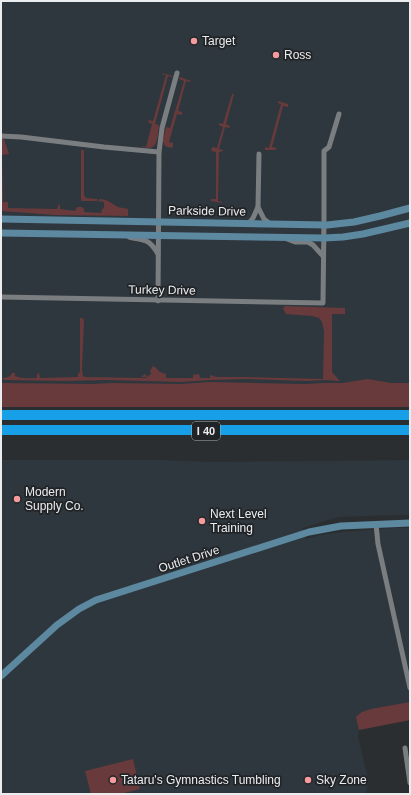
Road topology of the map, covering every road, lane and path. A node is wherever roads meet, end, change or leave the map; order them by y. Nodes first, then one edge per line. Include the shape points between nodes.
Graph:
1 (177, 73) dead end
2 (339, 114) dead end
3 (1, 136) edge
4 (159, 152) junction
5 (259, 154) dead end
6 (258, 207) junction
7 (410, 208) edge
8 (1, 219) edge
9 (158, 222) junction
10 (250, 223) junction
11 (410, 223) edge
12 (269, 224) junction
13 (324, 225) junction
14 (1, 233) edge
15 (122, 235) junction
16 (158, 236) junction
17 (284, 237) junction
18 (324, 238) junction
19 (158, 255) junction
20 (323, 256) junction
21 (1, 297) edge
22 (158, 301) junction
23 (1, 415) edge
24 (410, 415) edge
25 (1, 430) edge
26 (32, 430) junction
27 (410, 430) edge
28 (1, 435) edge
29 (410, 523) edge
30 (376, 524) junction
31 (1, 676) edge
32 (410, 688) edge
33 (406, 748) dead end
34 (410, 783) edge

1 - 4 street via 162,128
2 - 13 street via 330,147 324,151
3 - 4 street
4 - 9 street
5 - 6 street
6 - 10 street
6 - 12 street
7 - 13 street, Parkside Drive via 354,222
8 - 9 street, Parkside Drive
9 - 10 street, Parkside Drive
9 - 16 street
10 - 12 street, Parkside Drive
11 - 18 street, Parkside Drive via 363,234
12 - 13 street, Parkside Drive
13 - 18 street
14 - 15 street, Parkside Drive
15 - 16 street, Parkside Drive
15 - 19 street via 149,242
16 - 17 street, Parkside Drive
16 - 19 street
17 - 18 street, Parkside Drive
17 - 20 street via 294,242 308,242
18 - 20 street
19 - 22 street
20 - 22 street, Turkey Drive via 322,303
21 - 22 street, Turkey Drive
23 - 24 highway, I 40
25 - 26 highway, I 40
26 - 27 highway, I 40
26 - 28 highway
29 - 30 street, Outlet Drive
30 - 31 street, Outlet Drive via 341,526 309,532 96,600 78,609 57,625
30 - 32 street via 378,544
33 - 34 street

